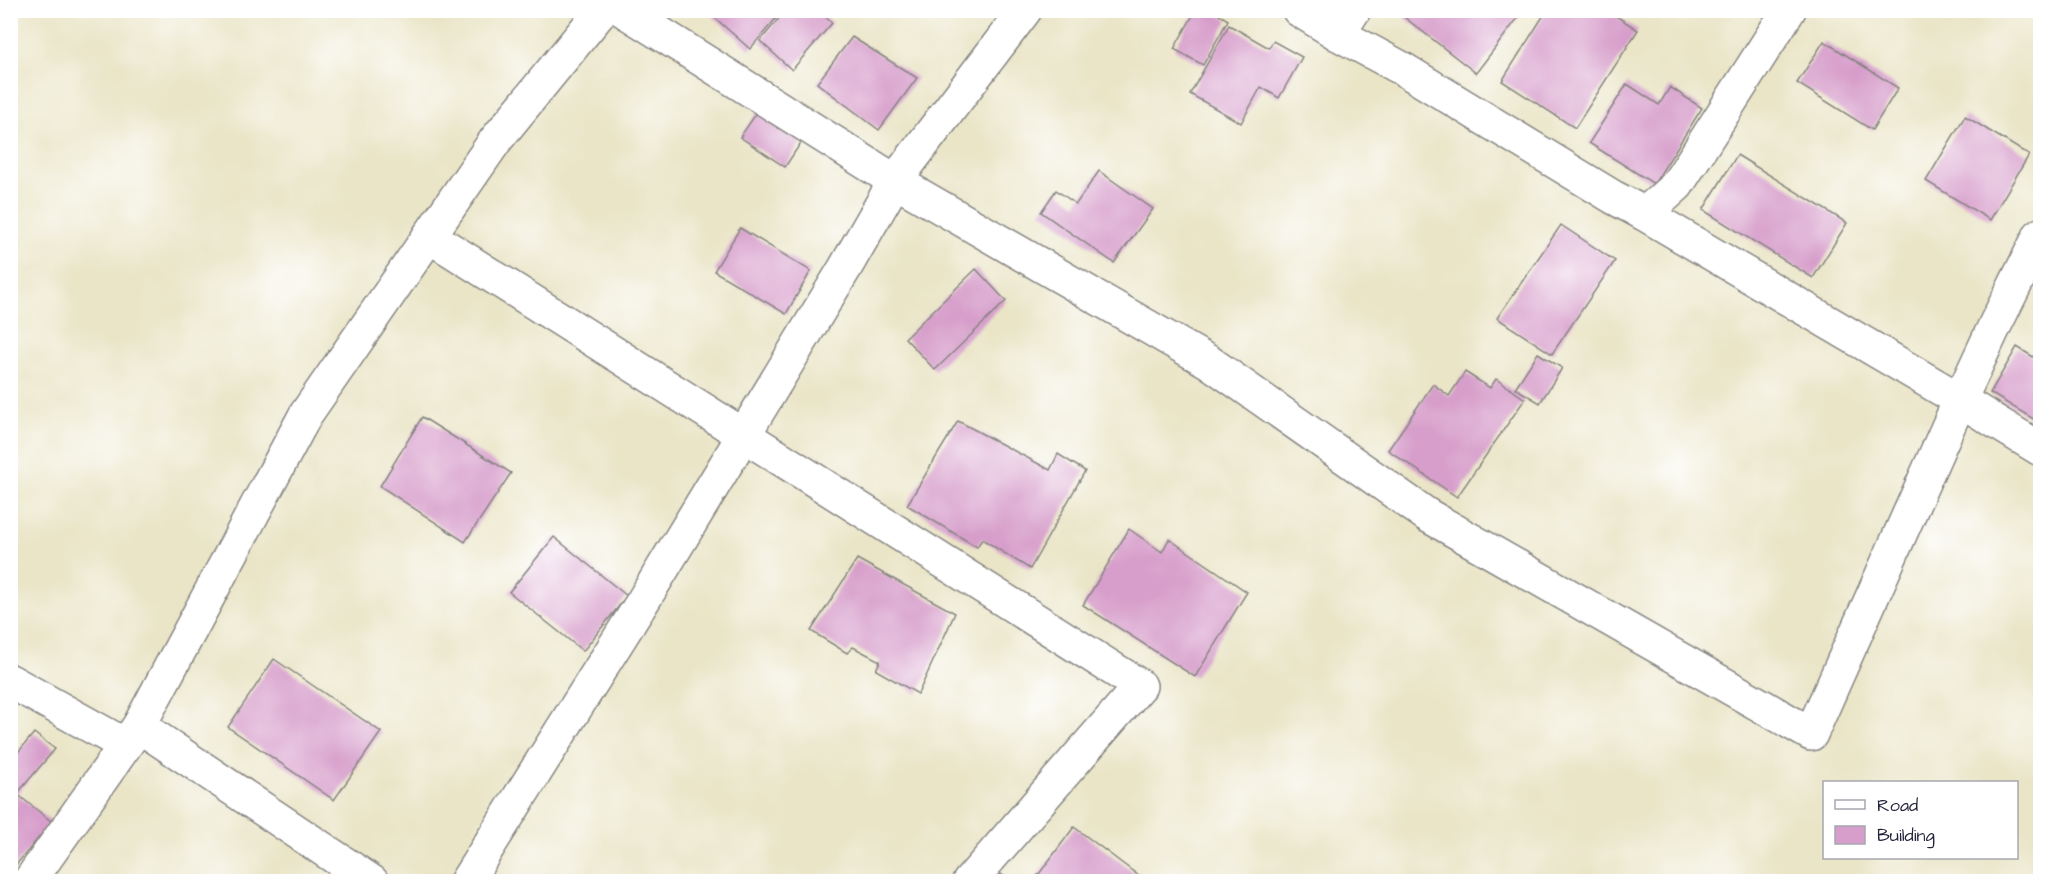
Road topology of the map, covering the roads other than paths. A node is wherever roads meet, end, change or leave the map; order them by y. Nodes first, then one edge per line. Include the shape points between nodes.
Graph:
1 (602, 10) edge
2 (624, 10) edge
3 (1025, 10) edge
4 (1299, 10) edge
5 (1789, 10) edge
6 (1346, 22) edge
7 (895, 180) junction
8 (1636, 209) junction
9 (2040, 235) edge
10 (429, 236) junction
11 (1960, 400) junction
12 (743, 436) junction
13 (2040, 449) edge
14 (10, 681) edge
15 (132, 736) junction
16 (28, 882) edge
17 (372, 882) edge
18 (466, 882) edge
19 (969, 882) edge

1 - 10 street via 495,141
2 - 7 street
3 - 7 street
4 - 6 street
5 - 8 street via 1677,185 1646,214
6 - 8 street via 1402,69
7 - 11 street via 1209,362 1427,515 1811,735
7 - 12 street
8 - 11 street
9 - 11 street
10 - 12 street
10 - 15 street via 306,414
11 - 13 street
12 - 18 street
12 - 19 street via 1140,686
14 - 15 street
15 - 16 street
15 - 17 street

